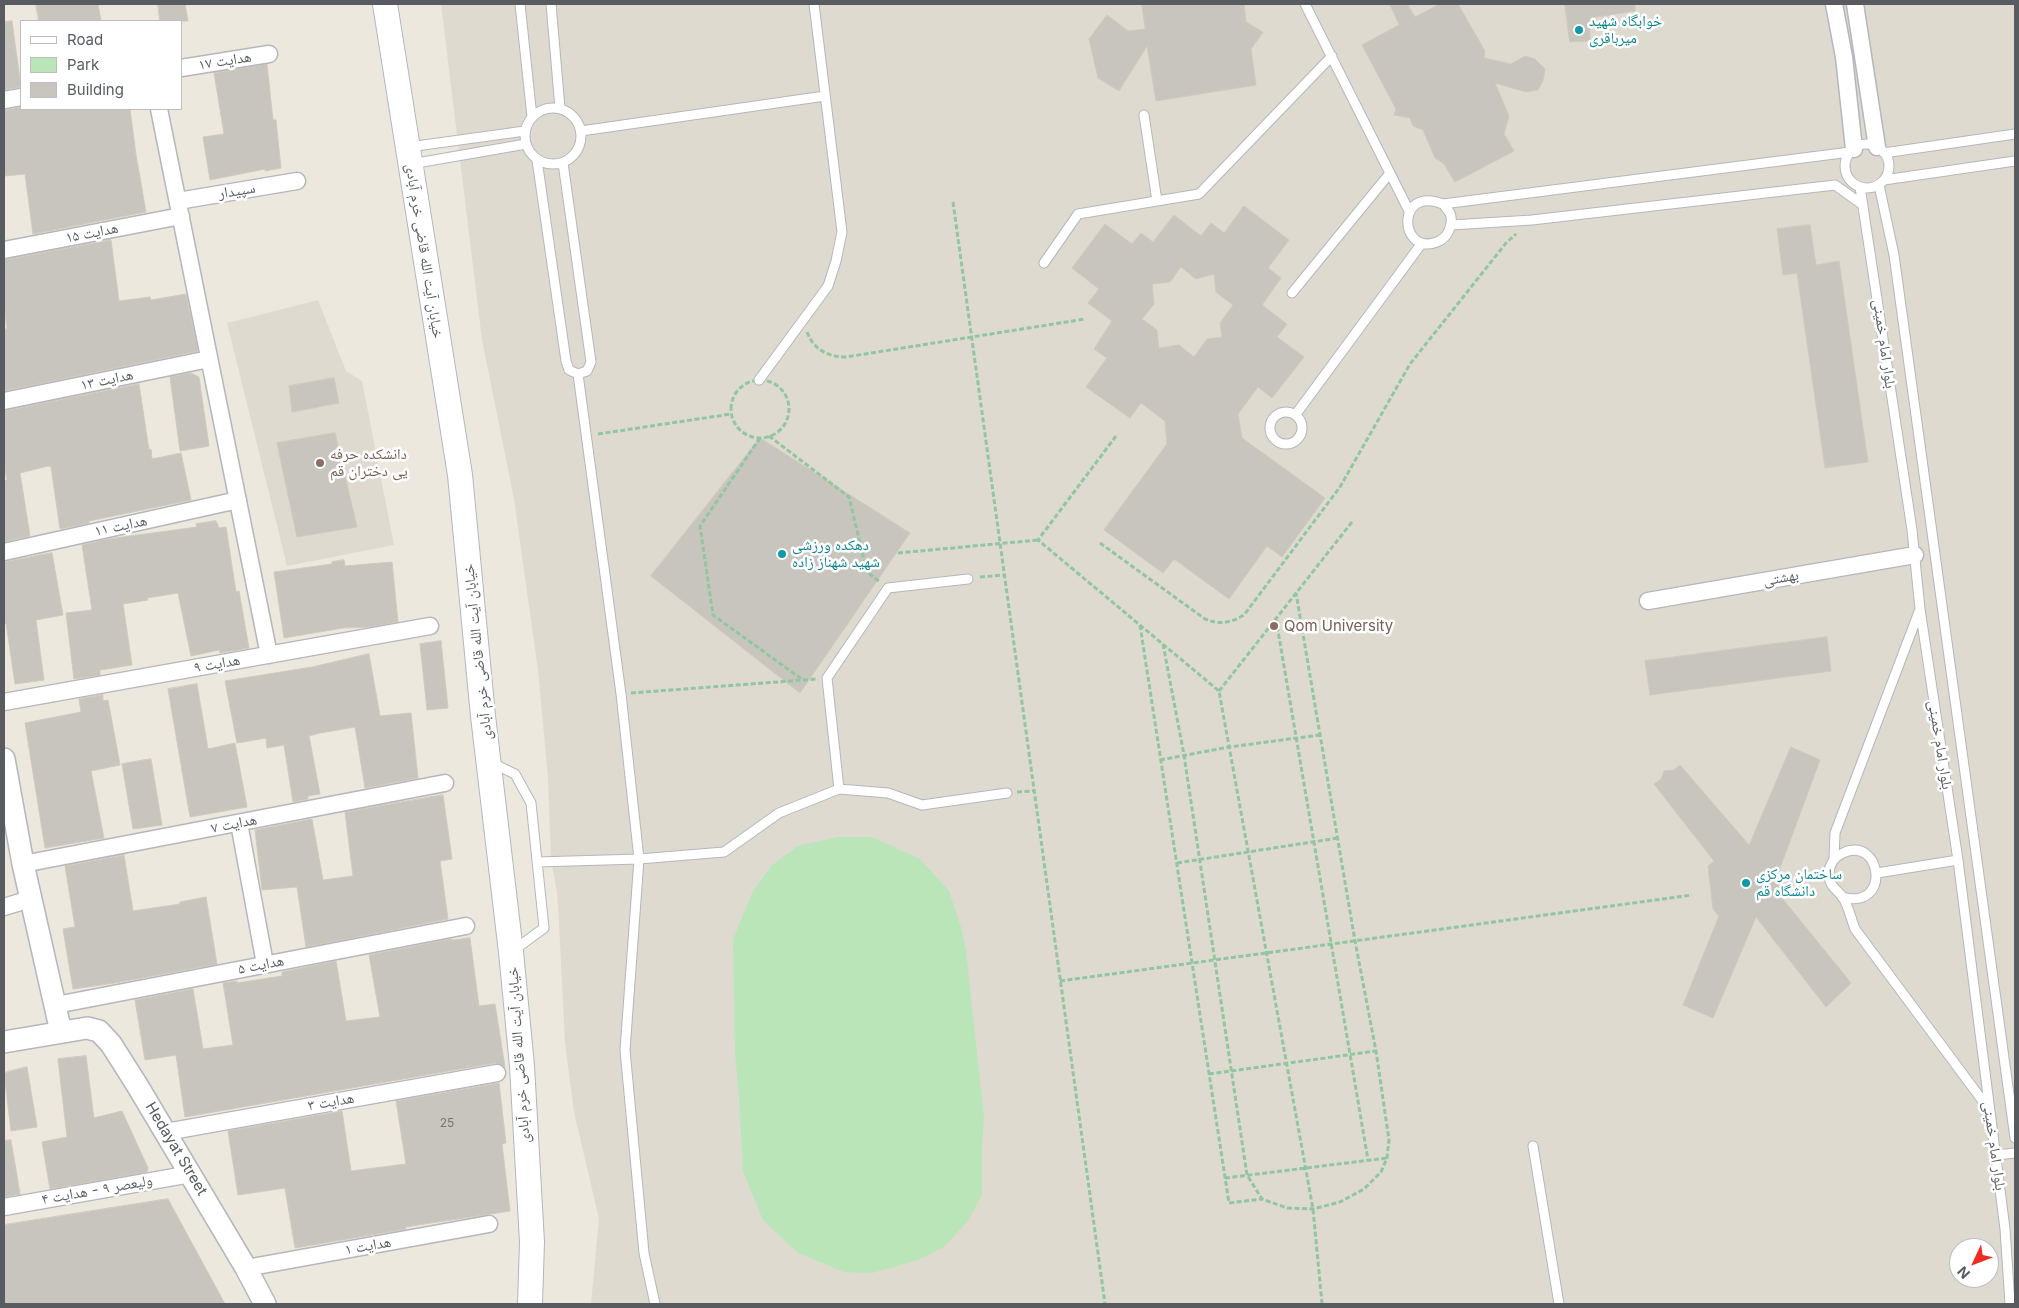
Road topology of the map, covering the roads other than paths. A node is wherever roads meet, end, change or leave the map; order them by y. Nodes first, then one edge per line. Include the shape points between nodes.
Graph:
1 (385, 4) edge
2 (520, 4) edge
3 (551, 4) edge
4 (814, 4) edge
5 (1305, 4) edge
6 (1834, 4) edge
7 (1855, 4) edge
8 (269, 54) dead end
9 (1332, 56) junction
10 (182, 68) edge
11 (825, 96) junction
12 (20, 97) edge
13 (4, 100) edge
14 (560, 108) junction
15 (159, 110) edge
16 (1144, 115) dead end
17 (532, 117) junction
18 (525, 131) junction
19 (581, 131) junction
20 (2015, 134) edge
21 (526, 144) junction
22 (1852, 150) junction
23 (1881, 150) junction
24 (410, 156) junction
25 (538, 160) junction
26 (2015, 161) edge
27 (563, 163) junction
28 (1390, 173) junction
29 (297, 181) dead end
30 (1881, 182) junction
31 (1835, 185) junction
32 (1857, 185) junction
33 (1157, 201) junction
34 (1443, 204) junction
35 (1864, 205) junction
36 (179, 208) junction
37 (1409, 211) junction
38 (1451, 225) junction
39 (1422, 243) junction
40 (4, 250) edge
41 (1044, 264) dead end
42 (1292, 293) dead end
43 (209, 359) junction
44 (578, 374) junction
45 (759, 380) road end
46 (4, 401) edge
47 (1296, 414) dead end
48 (238, 500) junction
49 (4, 552) edge
50 (1915, 555) junction
51 (968, 579) road end
52 (1648, 601) dead end
53 (1920, 609) junction
54 (430, 626) dead end
55 (269, 655) junction
56 (4, 702) edge
57 (4, 759) edge
58 (489, 762) junction
59 (445, 783) dead end
60 (839, 789) junction
61 (1007, 793) dead end
62 (239, 823) junction
63 (639, 859) junction
64 (1834, 859) junction
65 (1958, 860) junction
66 (537, 862) junction
67 (23, 864) junction
68 (1877, 873) junction
69 (1842, 896) junction
70 (30, 899) junction
71 (4, 907) edge
72 (466, 926) dead end
73 (511, 952) junction
74 (265, 964) junction
75 (56, 1005) junction
76 (61, 1032) junction
77 (4, 1042) edge
78 (497, 1073) dead end
79 (1989, 1109) junction
80 (166, 1132) junction
81 (2015, 1138) edge
82 (1533, 1146) dead end
83 (2015, 1153) edge
84 (1996, 1155) junction
85 (191, 1174) junction
86 (4, 1207) edge
87 (489, 1224) dead end
88 (246, 1268) junction
89 (265, 1304) edge
90 (530, 1304) edge
91 (655, 1304) edge
92 (1559, 1304) edge
93 (2010, 1304) edge

1 - 24 main road, خیابان آیت الله قاضی خرم آبادی
2 - 17 lane
3 - 14 lane
4 - 11 lane
5 - 9 lane
6 - 22 street via 1844,56
7 - 23 street
8 - 10 street, هدایت ۱۷
9 - 28 lane
9 - 33 lane via 1199,194
11 - 19 lane
11 - 45 lane via 842,232 836,261 828,286
12 - 13 street
14 - 17 lane via 545,108
14 - 19 lane via 574,116
15 - 36 street
16 - 33 lane
17 - 18 lane
18 - 21 lane
18 - 24 lane
19 - 27 lane via 578,150
20 - 23 lane
21 - 24 lane
21 - 25 lane
22 - 23 lane via 1865,144
22 - 32 lane via 1845,168
22 - 34 lane
23 - 30 lane via 1888,162 1888,171
24 - 58 main road, خیابان آیت الله قاضی خرم آبادی via 460,475
25 - 27 lane via 550,164
25 - 44 lane via 566,361 569,370
26 - 30 lane
27 - 44 lane via 592,362 587,371
28 - 37 lane
28 - 42 lane
29 - 36 street, سپیدار
30 - 32 lane via 1870,188
30 - 81 lane, بلوار امام خمینی via 1894,255
31 - 32 lane
31 - 35 lane
31 - 38 lane via 1532,220
32 - 35 lane, بلوار امام خمینی
33 - 41 lane via 1078,214
34 - 37 lane via 1431,199 1418,202
34 - 38 lane via 1450,213
35 - 50 lane, بلوار امام خمینی
36 - 40 street, هدایت ۱۵
36 - 43 street
37 - 39 lane via 1406,224 1411,236
38 - 39 lane via 1441,241
39 - 47 lane
43 - 46 street, هدایت ۱۳
43 - 48 street
44 - 63 lane via 621,694
48 - 49 street, هدایت ۱۱
48 - 55 street
50 - 52 street, بهشتی
50 - 53 lane, بلوار امام خمینی
51 - 60 lane via 888,588 827,678
53 - 64 lane via 1835,833
53 - 65 lane, بلوار امام خمینی
54 - 55 street, هدایت ۹
55 - 56 street, هدایت ۹
57 - 67 street
58 - 66 lane via 514,774 531,803
58 - 73 main road, خیابان آیت الله قاضی خرم آبادی
59 - 62 street, هدایت ۷
60 - 61 lane via 888,793 922,806
60 - 63 lane via 778,813 724,852
62 - 67 street, هدایت ۷
62 - 74 street
63 - 66 lane
63 - 91 lane via 625,1050 644,1253
64 - 68 lane via 1856,850 1870,858
64 - 69 lane via 1830,865 1829,880
65 - 68 lane
65 - 79 lane, بلوار امام خمینی
66 - 73 lane via 544,928
67 - 70 street
68 - 69 lane via 1869,892 1856,899
69 - 79 lane via 1855,929
70 - 71 street
70 - 75 street
72 - 74 street, هدایت ۵
73 - 90 main road, خیابان آیت الله قاضی خرم آبادی via 522,1066 532,1242
74 - 75 street, هدایت ۵
75 - 76 street
76 - 77 street, Hedayat Street
76 - 80 street, Hedayat Street via 87,1028 99,1031 111,1044
78 - 80 street, هدایت ۳
79 - 84 lane, بلوار امام خمینی
80 - 85 street, Hedayat Street
82 - 92 lane
83 - 84 lane
84 - 93 lane, بلوار امام خمینی
85 - 86 street, ولیعصر ۹ - هدایت ۴
85 - 88 street, Hedayat Street
87 - 88 street, هدایت ۱
88 - 89 street, Hedayat Street

